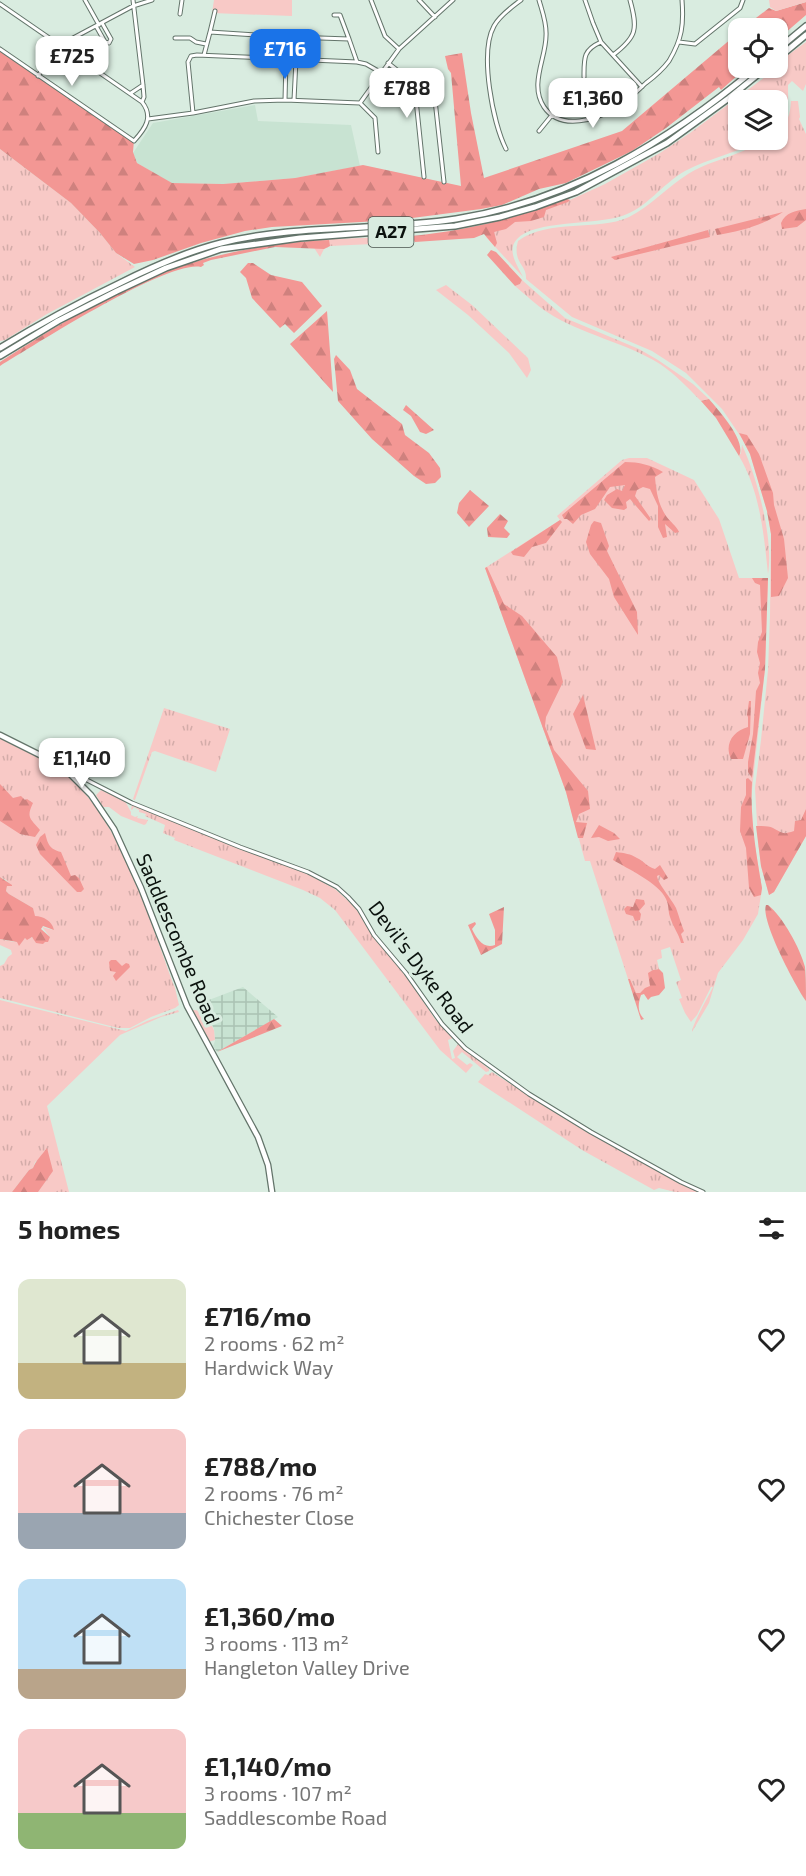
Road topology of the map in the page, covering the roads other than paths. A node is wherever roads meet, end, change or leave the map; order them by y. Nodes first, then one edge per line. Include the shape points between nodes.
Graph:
1 (85, 0) edge
2 (133, 0) edge
3 (152, 0) edge
4 (182, 0) edge
5 (371, 0) edge
6 (419, 0) edge
7 (453, 0) edge
8 (521, 0) edge
9 (539, 0) edge
10 (585, 0) edge
11 (630, 0) edge
12 (682, 0) edge
13 (743, 0) edge
14 (0, 4) edge
15 (133, 6) junction
16 (215, 11) dead end
17 (180, 14) dead end
18 (334, 15) dead end
19 (435, 17) junction
20 (806, 24) edge
21 (99, 25) junction
22 (210, 32) junction
23 (806, 35) edge
24 (289, 37) dead end
25 (175, 38) dead end
26 (349, 39) junction
27 (788, 40) edge
28 (602, 42) junction
29 (679, 42) junction
30 (206, 44) junction
31 (60, 45) junction
32 (0, 49) edge
33 (399, 49) junction
34 (788, 49) edge
35 (204, 55) junction
36 (612, 55) junction
37 (286, 59) junction
38 (294, 60) junction
39 (357, 62) junction
40 (388, 63) junction
41 (381, 73) junction
42 (38, 76) junction
43 (584, 77) dead end
44 (744, 78) edge
45 (754, 78) edge
46 (436, 81) dead end
47 (143, 85) junction
48 (642, 87) junction
49 (415, 90) junction
50 (434, 91) junction
51 (131, 93) junction
52 (285, 100) junction
53 (294, 100) junction
54 (142, 102) junction
55 (360, 103) junction
56 (193, 114) junction
57 (552, 115) junction
58 (148, 119) junction
59 (539, 131) dead end
60 (506, 149) dead end
61 (378, 152) dead end
62 (424, 177) dead end
63 (444, 182) dead end
64 (0, 348) edge
65 (0, 356) edge
66 (0, 735) edge
67 (69, 772) junction
68 (103, 788) junction
69 (91, 795) junction
70 (272, 1192) edge
71 (703, 1192) edge

1 - 21 street
2 - 15 street
3 - 15 street
4 - 17 street
5 - 33 street via 385,36
6 - 19 street
7 - 19 street
8 - 60 street via 494,25 489,40 495,120
9 - 57 street via 547,36 537,93
10 - 28 street
11 - 36 street via 633,33 627,44
12 - 29 street via 684,23
13 - 29 street via 740,8 695,44
14 - 31 street
15 - 21 street
15 - 47 street
16 - 22 street
18 - 26 street via 340,15
19 - 33 street
20 - 27 highway
21 - 21 street via 111,39 110,43 105,42
21 - 31 street
22 - 24 street
22 - 30 street
23 - 34 highway
25 - 30 street
26 - 38 street via 292,37
26 - 39 street
28 - 36 street
28 - 43 street via 588,50
29 - 48 street via 667,63
30 - 35 street
31 - 42 street
31 - 51 street
32 - 42 street
33 - 40 street
35 - 37 street
35 - 56 street via 191,56 188,62
36 - 48 street
37 - 38 street
37 - 52 street
38 - 39 street
38 - 53 street
39 - 41 street
40 - 41 street
40 - 49 street via 411,81
41 - 55 street
42 - 58 street via 134,141 146,128
44 - 64 highway, A27 via 664,137 575,186 500,210 455,219 264,235 221,243 165,261 55,315
45 - 65 highway, A27 via 667,143 576,192 500,217 455,226 300,238 221,249 117,291
46 - 50 street
47 - 51 street
47 - 54 street
48 - 57 street via 599,116 579,121
49 - 50 street
49 - 62 street
50 - 63 street
51 - 54 street
52 - 53 street
52 - 56 street via 254,101
53 - 55 street
54 - 58 street
55 - 61 street via 375,118
56 - 58 street
57 - 59 street
66 - 67 street, Devil's Dyke Road
67 - 68 street, Devil's Dyke Road
67 - 69 street, Saddlescombe Road
68 - 69 street
68 - 71 street, Devil's Dyke Road via 337,887 359,909 442,1024 465,1048 591,1132
69 - 70 street, Saddlescombe Road via 128,859 192,1018 258,1137

